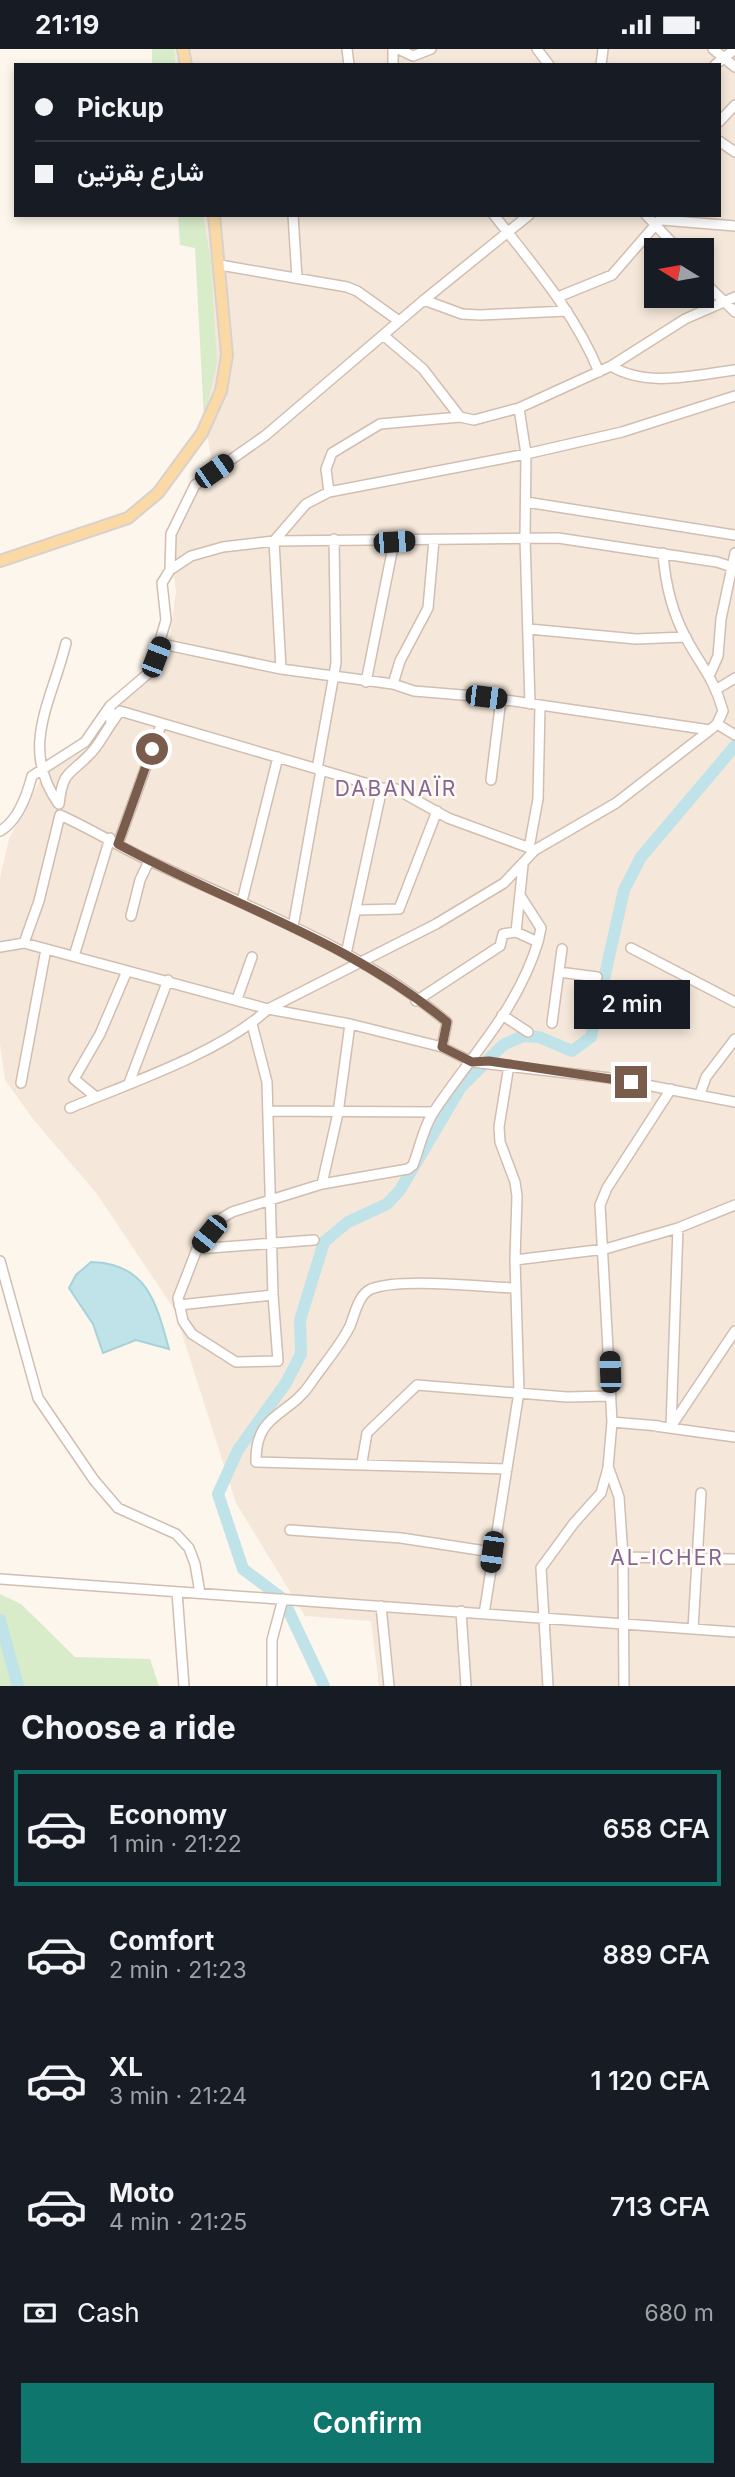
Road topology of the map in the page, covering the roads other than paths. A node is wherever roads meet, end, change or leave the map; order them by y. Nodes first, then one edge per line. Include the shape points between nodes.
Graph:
1 (398, 49) edge
2 (431, 49) edge
3 (713, 49) edge
4 (735, 49) edge
5 (723, 58) junction
6 (717, 63) edge
7 (735, 67) edge
8 (735, 105) edge
9 (721, 120) edge
10 (214, 217) edge
11 (293, 217) edge
12 (495, 217) edge
13 (521, 219) edge
14 (661, 220) edge
15 (735, 226) edge
16 (508, 234) junction
17 (672, 238) edge
18 (220, 265) junction
19 (297, 278) junction
20 (714, 291) edge
21 (558, 297) junction
22 (735, 297) edge
23 (424, 300) junction
24 (724, 301) junction
25 (567, 311) junction
26 (735, 312) edge
27 (399, 321) junction
28 (383, 335) junction
29 (611, 366) junction
30 (735, 370) edge
31 (599, 372) junction
32 (735, 396) edge
33 (519, 408) junction
34 (460, 417) junction
35 (526, 454) junction
36 (329, 492) junction
37 (526, 502) junction
38 (735, 535) edge
39 (525, 538) junction
40 (334, 540) junction
41 (434, 540) junction
42 (274, 541) junction
43 (394, 542) junction
44 (663, 553) junction
45 (735, 553) edge
46 (0, 561) edge
47 (733, 568) edge
48 (170, 570) junction
49 (529, 629) junction
50 (686, 637) junction
51 (66, 643) dead end
52 (162, 644) junction
53 (281, 669) junction
54 (710, 674) junction
55 (334, 678) junction
56 (735, 678) edge
57 (366, 682) junction
58 (393, 684) junction
59 (717, 689) junction
60 (501, 699) junction
61 (535, 705) junction
62 (110, 706) junction
63 (111, 724) junction
64 (161, 725) junction
65 (714, 727) junction
66 (735, 735) edge
67 (278, 757) junction
68 (319, 769) junction
69 (40, 771) junction
70 (491, 780) dead end
71 (382, 787) junction
72 (58, 803) junction
73 (437, 811) junction
74 (60, 815) junction
75 (0, 831) edge
76 (110, 838) junction
77 (118, 844) junction
78 (532, 849) junction
79 (149, 861) junction
80 (523, 865) junction
81 (520, 896) junction
82 (242, 901) junction
83 (356, 910) junction
84 (131, 916) dead end
85 (293, 927) junction
86 (516, 932) junction
87 (538, 942) junction
88 (24, 943) junction
89 (0, 947) edge
90 (631, 948) dead end
91 (46, 949) junction
92 (562, 949) dead end
93 (346, 954) junction
94 (74, 956) junction
95 (252, 957) dead end
96 (362, 964) junction
97 (127, 971) junction
98 (559, 972) junction
99 (597, 977) dead end
100 (168, 979) junction
101 (237, 999) junction
102 (416, 1001) junction
103 (735, 1002) edge
104 (268, 1009) junction
105 (502, 1015) junction
106 (552, 1023) dead end
107 (252, 1024) junction
108 (350, 1024) junction
109 (528, 1033) dead end
110 (735, 1039) edge
111 (442, 1047) junction
112 (472, 1062) junction
113 (509, 1065) junction
114 (21, 1083) dead end
115 (129, 1083) junction
116 (671, 1089) junction
117 (701, 1094) junction
118 (96, 1097) junction
119 (735, 1102) edge
120 (70, 1108) dead end
121 (268, 1111) junction
122 (433, 1112) junction
123 (338, 1113) junction
124 (322, 1184) junction
125 (271, 1202) junction
126 (735, 1205) edge
127 (678, 1228) junction
128 (314, 1240) dead end
129 (274, 1242) junction
130 (197, 1249) junction
131 (605, 1249) junction
132 (515, 1260) junction
133 (0, 1261) edge
134 (516, 1288) junction
135 (273, 1295) junction
136 (178, 1305) junction
137 (735, 1331) edge
138 (519, 1392) junction
139 (611, 1396) junction
140 (612, 1422) junction
141 (655, 1426) junction
142 (671, 1427) junction
143 (735, 1437) edge
144 (362, 1462) junction
145 (608, 1468) junction
146 (507, 1469) junction
147 (701, 1493) dead end
148 (290, 1530) dead end
149 (492, 1552) junction
150 (622, 1557) junction
151 (698, 1559) junction
152 (735, 1559) edge
153 (0, 1579) edge
154 (177, 1592) junction
155 (200, 1593) junction
156 (282, 1599) junction
157 (381, 1606) junction
158 (461, 1611) junction
159 (484, 1614) junction
160 (544, 1618) junction
161 (623, 1625) junction
162 (693, 1629) junction
163 (735, 1632) edge
164 (184, 1686) edge
165 (272, 1686) edge
166 (389, 1686) edge
167 (466, 1686) edge
168 (548, 1686) edge
169 (624, 1686) edge

1 - 2 street via 413,55
3 - 5 street
4 - 5 street
5 - 6 street
5 - 7 street
8 - 9 street
10 - 18 main road
11 - 19 street
12 - 16 street
13 - 16 street
14 - 15 street
14 - 17 street
14 - 21 street via 611,275
16 - 21 street
16 - 23 street
18 - 19 street
18 - 46 main road via 227,355 221,391 202,433 179,466 158,493 128,518
19 - 27 street via 357,291
20 - 24 street
21 - 25 street
22 - 24 street
23 - 25 street via 480,316
23 - 27 street
24 - 26 street
24 - 29 street via 676,324
25 - 31 street
27 - 28 street
28 - 34 street via 423,369
28 - 48 street via 267,435 195,485 171,534
29 - 30 street via 641,378
29 - 31 street
31 - 33 street
32 - 35 street via 622,432
33 - 34 street via 480,420
33 - 35 street
34 - 36 street via 380,424 332,453 326,469
35 - 36 street
35 - 37 street
36 - 42 street via 306,504
37 - 38 street
37 - 39 street
39 - 41 street
39 - 44 street via 558,537
39 - 49 street
40 - 42 street
40 - 43 street
40 - 55 street
41 - 43 street
41 - 58 street via 428,608
42 - 48 street via 207,551
42 - 53 street
43 - 57 street
44 - 47 street
44 - 50 street via 669,591
45 - 47 street
47 - 54 street via 718,656
48 - 52 street via 162,583 166,620
49 - 50 street via 636,639
49 - 61 street
50 - 54 street
51 - 69 street via 43,723
52 - 53 street
52 - 62 street via 151,671
53 - 55 street
54 - 59 street
55 - 57 street
55 - 68 street
56 - 59 street
57 - 58 street
58 - 60 street via 426,693
59 - 65 street via 723,711
60 - 61 street
60 - 70 street
61 - 65 street
61 - 78 street via 538,799
62 - 63 street
62 - 69 street via 85,742
63 - 64 street via 120,711
63 - 72 street via 88,756 71,768
64 - 67 street
64 - 77 street
65 - 66 street
65 - 78 street via 616,803
67 - 68 street
67 - 82 street
68 - 71 street
68 - 85 street
69 - 72 street
69 - 75 street via 32,775 9,826
71 - 73 street via 396,789
71 - 83 street
72 - 74 street
73 - 78 street
73 - 83 street via 399,909
74 - 76 street
74 - 88 street
76 - 77 street
76 - 94 street
77 - 79 street
78 - 80 street
79 - 82 street
79 - 84 street
80 - 81 street
80 - 96 street via 504,883
81 - 86 street
81 - 87 street via 541,928
82 - 85 street
83 - 93 street
85 - 93 street
86 - 87 street
86 - 102 street via 503,934 500,946
87 - 105 street via 523,982
88 - 89 street
88 - 91 street
90 - 103 street
91 - 94 street
91 - 114 street
92 - 98 street
93 - 96 street
94 - 97 street
95 - 101 street
96 - 102 street
96 - 104 street
97 - 100 street
97 - 118 street via 100,1034 74,1079
98 - 99 street
98 - 106 street
100 - 101 street
100 - 115 street
101 - 104 street
102 - 111 street via 447,1022
104 - 107 street
104 - 108 street
105 - 109 street
105 - 112 street
107 - 115 street
107 - 121 street via 267,1082
108 - 111 street
108 - 123 street
110 - 117 street via 706,1077
111 - 112 street
112 - 113 street
112 - 122 street
113 - 116 street
113 - 132 street via 499,1127 517,1196
115 - 118 street
116 - 117 street
116 - 131 street via 602,1196
117 - 119 street
118 - 120 street
121 - 123 street
121 - 125 street
122 - 123 street
122 - 124 street via 408,1169
123 - 124 street
124 - 125 street
125 - 129 street
125 - 130 street via 232,1212
126 - 127 street
127 - 131 street
127 - 142 street
128 - 129 street
129 - 130 street
129 - 135 street
130 - 136 street
131 - 132 street
131 - 139 street
132 - 134 street
133 - 155 street via 38,1398 118,1508 176,1534 189,1548
134 - 138 street
134 - 144 street via 405,1284 370,1289 308,1388 266,1423 256,1447 256,1462
135 - 136 street
135 - 136 street via 276,1363 236,1362 205,1345 183,1321
137 - 142 street
138 - 139 street
138 - 144 street via 417,1385 367,1433
138 - 146 street
139 - 140 street
140 - 141 street
140 - 145 street
141 - 142 street
141 - 143 street
144 - 146 street
145 - 150 street via 619,1497
145 - 160 street via 601,1493 541,1568
146 - 149 street
147 - 151 street
148 - 149 street via 401,1538
149 - 159 street
150 - 151 street
150 - 161 street
151 - 152 street
151 - 162 street
153 - 154 street
154 - 155 street
154 - 164 street
155 - 156 street
156 - 157 street
156 - 165 street via 272,1640
157 - 158 street
157 - 166 street
158 - 159 street
158 - 167 street
159 - 160 street
160 - 161 street
160 - 168 street
161 - 162 street
161 - 169 street
162 - 163 street

